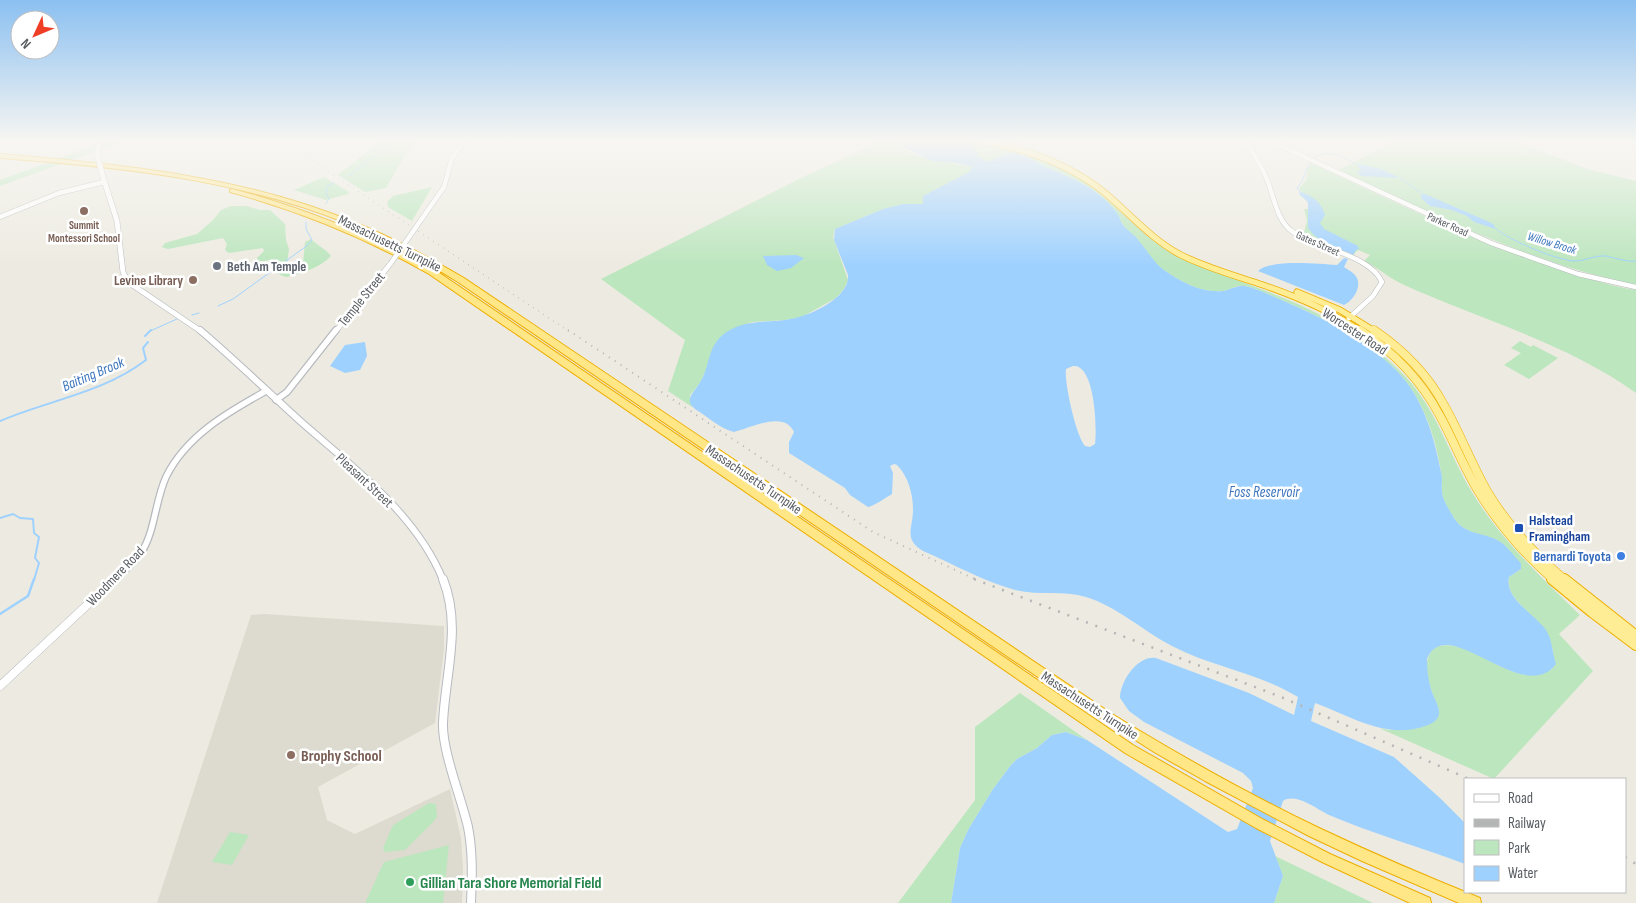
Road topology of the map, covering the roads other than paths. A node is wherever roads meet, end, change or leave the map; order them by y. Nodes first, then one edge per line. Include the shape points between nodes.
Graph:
1 (96, 182) edge
2 (104, 182) edge
3 (183, 182) edge
4 (215, 182) edge
5 (445, 182) edge
6 (1090, 182) edge
7 (1096, 182) edge
8 (1268, 182) edge
9 (1358, 182) edge
10 (0, 217) edge
11 (1636, 287) edge
12 (1348, 319) junction
13 (266, 391) junction
14 (276, 400) junction
15 (1636, 636) edge
16 (1636, 645) edge
17 (0, 686) edge
18 (471, 903) edge
19 (1425, 903) edge
20 (1475, 903) edge

1 - 10 street
2 - 13 main road, Pleasant Street via 117,221 126,279 195,326
3 - 19 highway, Massachusetts Turnpike via 273,202 317,217 396,252 461,291 1129,749 1231,809
4 - 20 highway, Massachusetts Turnpike via 321,211 405,248 466,283 1081,701 1155,747 1295,823
5 - 14 street, Temple Street, bridge via 391,263 287,392
6 - 12 highway, Worcester Road via 1141,228 1174,251
7 - 12 highway, Worcester Road via 1156,234 1185,252 1222,268 1306,295
8 - 12 street, Gates Street via 1286,227 1299,236 1370,267 1381,278 1380,288
9 - 11 street, Parker Road via 1496,244 1587,276
12 - 15 highway, Worcester Road via 1396,347 1426,377 1443,402 1484,486 1521,536 1567,583
12 - 16 highway, Worcester Road via 1390,353 1424,390 1441,415 1480,495 1519,545 1576,598
13 - 14 main road, Pleasant Street
13 - 17 street, Woodmere Road via 215,421 190,443 165,480 157,499 149,539 139,556
14 - 18 main road, Pleasant Street via 386,498 421,540 441,572 453,630 443,714 444,734 468,828 472,860

